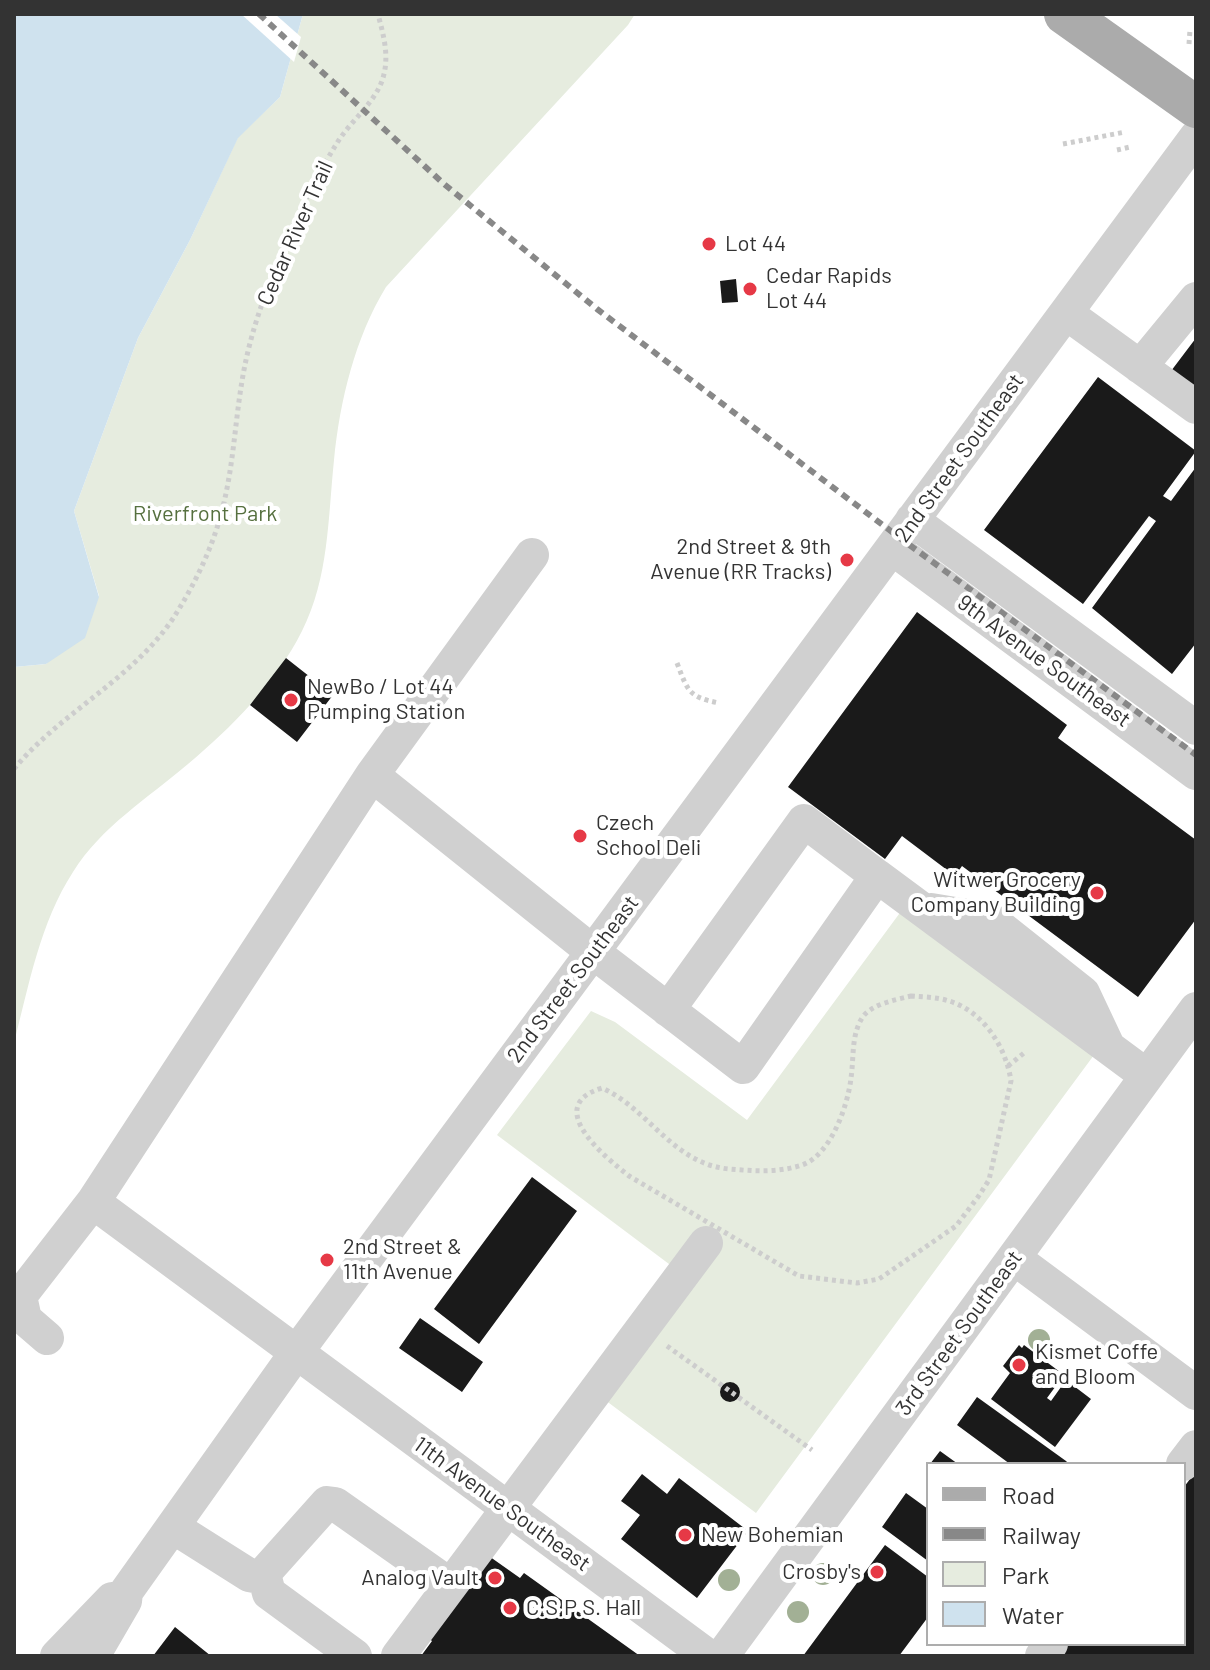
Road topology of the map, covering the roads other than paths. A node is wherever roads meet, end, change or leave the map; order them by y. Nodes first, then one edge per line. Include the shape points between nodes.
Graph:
1 (1065, 14) edge
2 (1196, 107) edge
3 (1196, 137) edge
4 (1196, 299) edge
5 (1066, 313) junction
6 (1140, 367) junction
7 (1196, 407) edge
8 (912, 520) junction
9 (892, 548) junction
10 (532, 555) dead end
11 (1196, 728) edge
12 (1196, 773) edge
13 (372, 775) junction
14 (877, 876) junction
15 (593, 952) junction
16 (1196, 1009) edge
17 (668, 1010) junction
18 (1147, 1076) junction
19 (93, 1202) junction
20 (706, 1243) dead end
21 (1014, 1258) junction
22 (47, 1338) dead end
23 (296, 1353) junction
24 (1196, 1393) edge
25 (508, 1507) junction
26 (173, 1527) junction
27 (265, 1578) junction
28 (450, 1585) junction
29 (126, 1592) junction
30 (57, 1656) edge
31 (93, 1656) edge
32 (355, 1656) edge
33 (398, 1656) edge
34 (708, 1656) edge
35 (722, 1656) edge

1 - 2 main road
3 - 5 street, 2nd Street Southeast
4 - 6 street
5 - 6 street
5 - 8 street, 2nd Street Southeast
6 - 7 street
8 - 9 street, 2nd Street Southeast
8 - 11 street
9 - 12 street, 9th Avenue Southeast
9 - 15 street, 2nd Street Southeast
10 - 13 street
13 - 15 street
13 - 19 street
14 - 17 street via 804,821
14 - 17 street via 743,1067
14 - 18 street
15 - 17 street
15 - 23 street, 2nd Street Southeast
16 - 18 street, 3rd Street Southeast
18 - 21 street, 3rd Street Southeast
19 - 22 street via 20,1296 25,1319
19 - 23 street, 11th Avenue Southeast
20 - 25 street
21 - 24 street
21 - 35 street, 3rd Street Southeast
23 - 25 street, 11th Avenue Southeast
23 - 26 street, 2nd Street Southeast
25 - 28 street
25 - 34 street, 11th Avenue Southeast
26 - 27 street via 249,1575
26 - 29 street, 2nd Street Southeast
27 - 28 street via 327,1503
27 - 32 street via 269,1593
28 - 33 street
29 - 30 street, 2nd Street Southeast via 116,1595
29 - 31 street, 2nd Street Southeast

